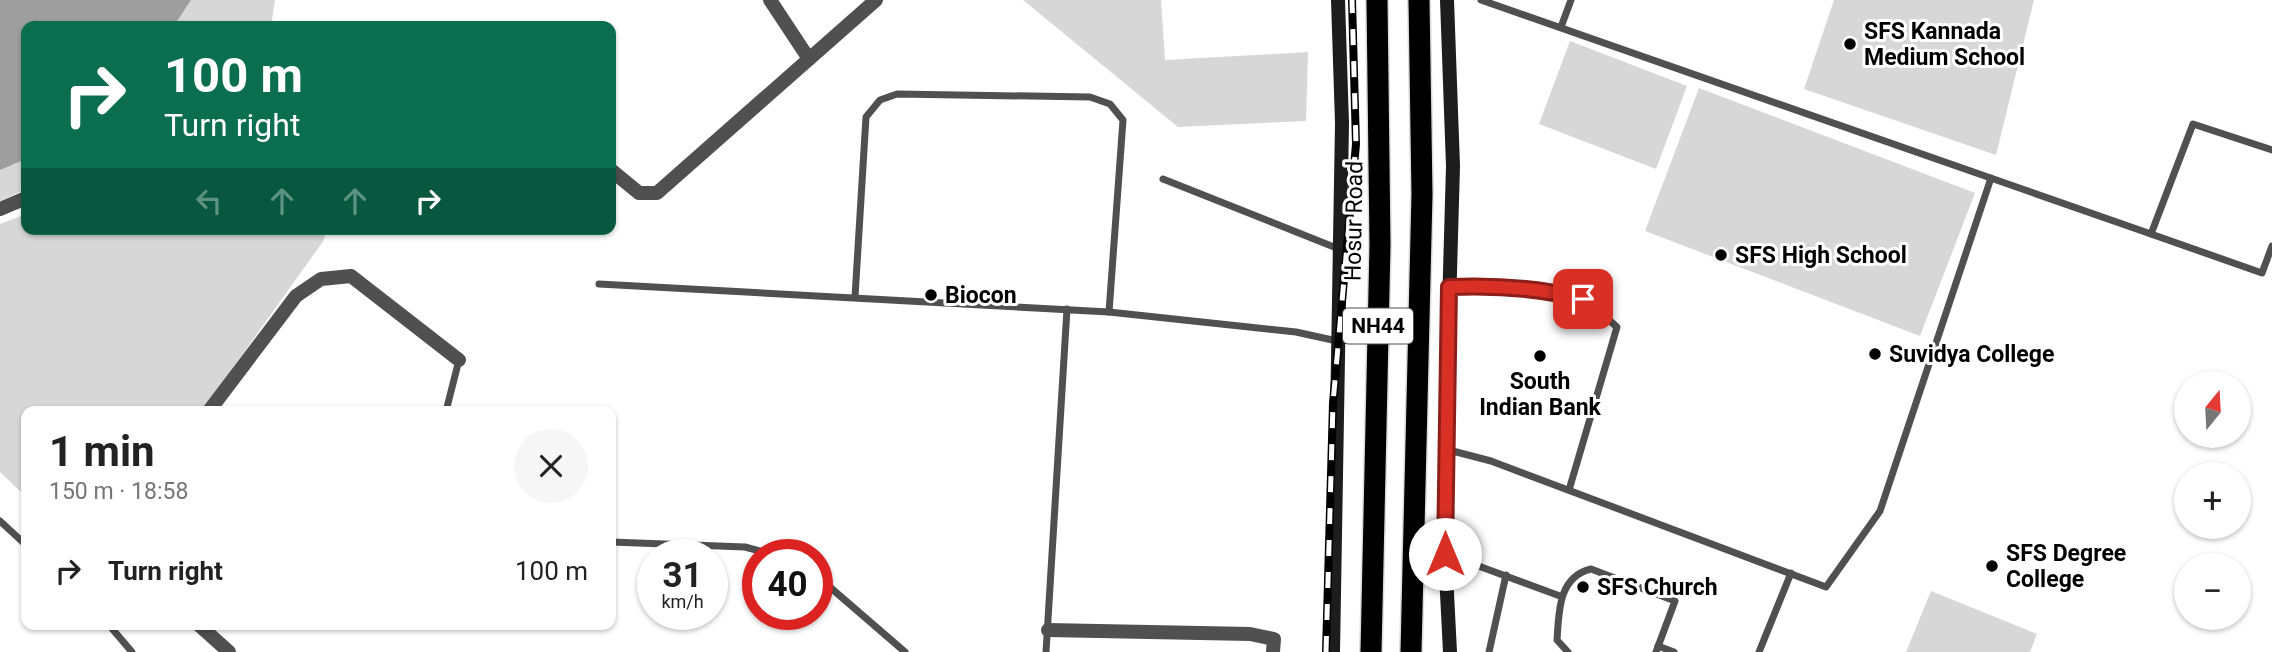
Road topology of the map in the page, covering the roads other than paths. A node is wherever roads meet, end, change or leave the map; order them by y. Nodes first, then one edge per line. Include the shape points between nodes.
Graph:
1 (770, 0) edge
2 (876, 0) edge
3 (1338, 0) edge
4 (1377, 0) edge
5 (1419, 0) edge
6 (1447, 0) edge
7 (1480, 0) edge
8 (1571, 0) edge
9 (1561, 27) junction
10 (809, 59) junction
11 (2272, 150) edge
12 (616, 174) edge
13 (1991, 178) junction
14 (1163, 179) dead end
15 (21, 200) edge
16 (0, 209) edge
17 (2151, 234) junction
18 (2272, 246) edge
19 (1340, 249) junction
20 (2262, 273) junction
21 (2272, 277) edge
22 (599, 284) dead end
23 (1449, 287) junction
24 (855, 297) junction
25 (1068, 309) junction
26 (1109, 312) junction
27 (1338, 342) junction
28 (459, 360) joint
29 (213, 406) edge
30 (447, 406) edge
31 (1445, 449) junction
32 (1569, 490) junction
33 (0, 521) edge
34 (21, 540) edge
35 (616, 542) edge
36 (742, 547) edge
37 (1445, 554) junction
38 (1791, 573) junction
39 (1506, 575) junction
40 (833, 590) edge
41 (1560, 596) junction
42 (113, 630) edge
43 (205, 630) edge
44 (1048, 630) junction
45 (1657, 649) edge
46 (132, 652) edge
47 (229, 652) edge
48 (905, 652) edge
49 (1046, 652) edge
50 (1273, 652) edge
51 (1333, 652) edge
52 (1371, 652) edge
53 (1411, 652) edge
54 (1450, 652) edge
55 (1489, 652) edge
56 (1568, 652) edge
57 (1674, 652) edge
58 (1759, 652) edge

1 - 10 street
2 - 10 street
3 - 19 street
4 - 52 highway, Hosur Road / NH44 via 1380,245
5 - 53 highway, NH44 via 1422,194
6 - 23 street via 1453,166
7 - 9 lane
8 - 9 lane
9 - 13 lane
10 - 12 street via 657,193 639,193
11 - 17 lane via 2193,124
13 - 17 lane
13 - 38 lane via 1880,511 1826,587
14 - 19 lane
15 - 16 street
17 - 20 lane
18 - 20 lane
19 - 27 street
20 - 21 lane
22 - 24 lane
23 - 31 street
23 - 32 lane via 1483,285 1561,293 1583,299 1617,327
24 - 25 lane
24 - 26 lane via 866,117 880,100 897,94 1090,97 1110,104 1123,120
25 - 26 lane
25 - 44 lane
26 - 27 lane via 1296,332
27 - 51 street
28 - 29 street via 351,276 321,279 296,296
28 - 30 lane
31 - 32 lane
31 - 37 street
32 - 38 lane
33 - 34 lane
35 - 36 lane
37 - 39 lane
37 - 54 street
38 - 58 lane
39 - 41 lane
39 - 55 lane
40 - 48 lane
41 - 45 lane via 1579,572 1591,569 1675,601
41 - 56 lane via 1557,640
42 - 46 lane
43 - 47 street
44 - 49 lane
44 - 50 street via 1250,634 1273,639
45 - 57 lane

